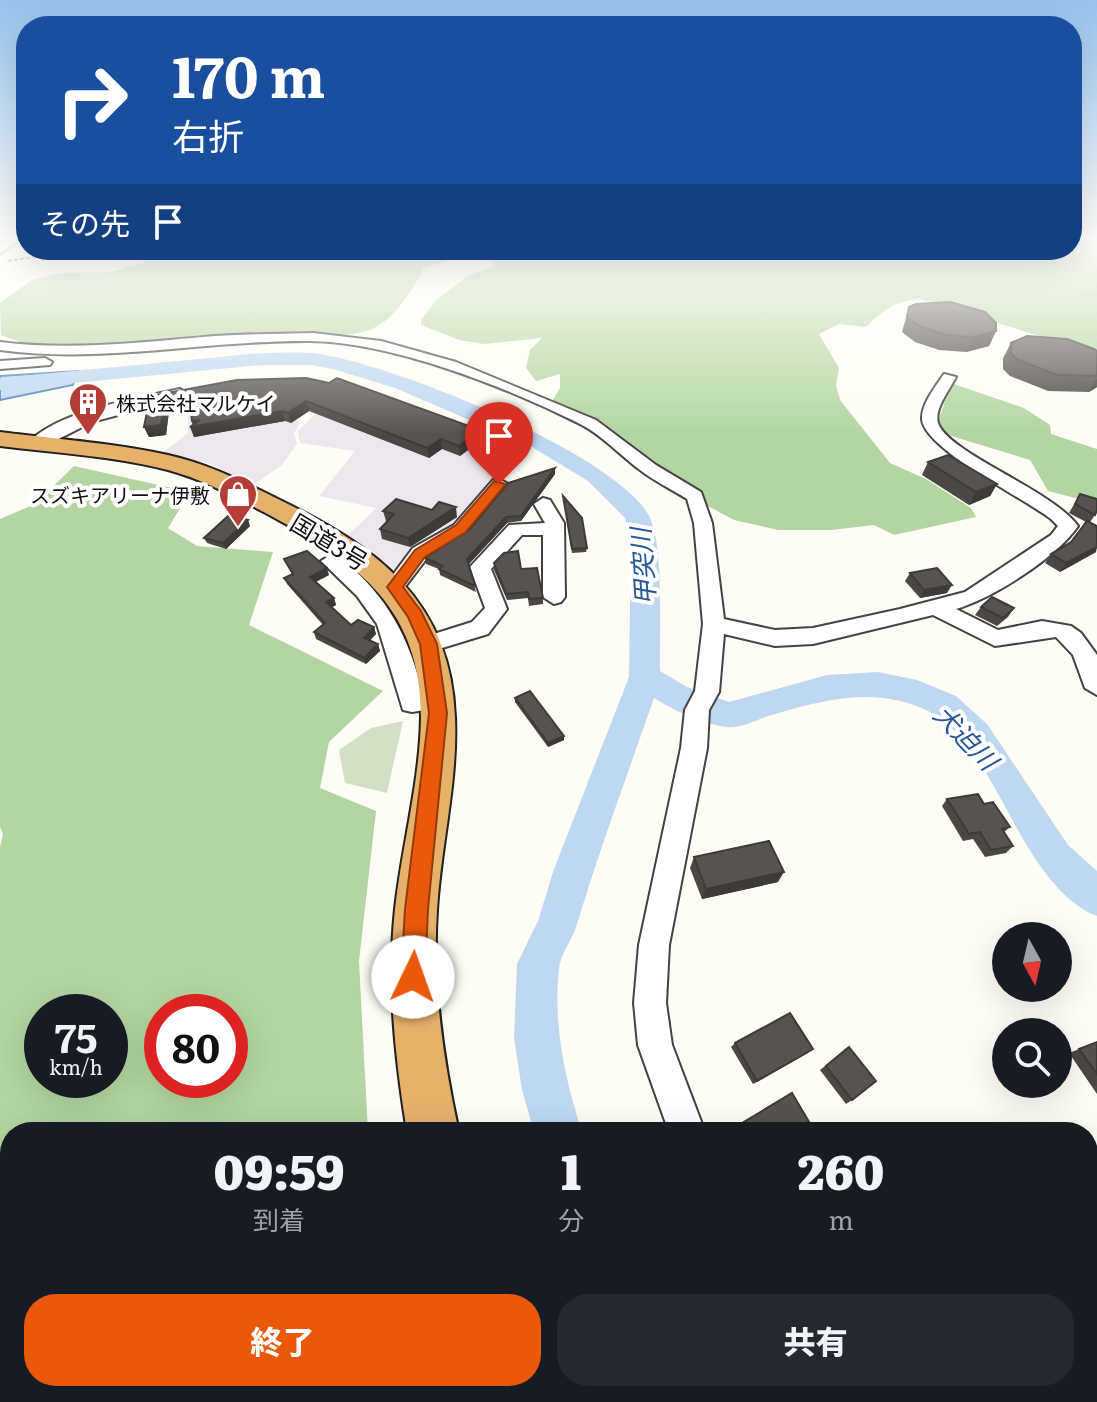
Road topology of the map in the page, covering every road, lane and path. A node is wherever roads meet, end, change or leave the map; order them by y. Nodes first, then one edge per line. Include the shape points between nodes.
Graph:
1 (0, 346) edge
2 (146, 348) junction
3 (0, 365) edge
4 (949, 377) dead end
5 (194, 392) edge
6 (0, 439) edge
7 (35, 444) junction
8 (499, 484) dead end
9 (543, 504) dead end
10 (553, 529) junction
11 (348, 550) junction
12 (394, 587) junction
13 (554, 597) dead end
14 (935, 607) junction
15 (714, 624) junction
16 (429, 644) junction
17 (1097, 686) edge
18 (437, 700) junction
19 (431, 1122) edge
20 (683, 1122) edge

1 - 2 street
2 - 3 street
2 - 15 street via 262,338 362,341 451,365 590,423 695,496
4 - 14 street via 931,415 934,429 1068,526 1058,539 972,597
5 - 7 street via 104,413
6 - 7 highway, 国道3号
7 - 11 highway, 国道3号 via 193,469
8 - 12 street via 461,529 420,553
9 - 10 street via 555,523
10 - 13 street
10 - 16 street via 516,529 480,567 496,609 480,628
11 - 12 highway, 国道3号
11 - 18 street via 331,561 375,602 393,630 412,703
12 - 16 highway, 国道3号
14 - 15 street via 813,636 775,638
14 - 17 street via 995,638 1036,627 1063,634 1080,647
15 - 20 street via 651,971 655,1045
16 - 18 highway, 国道3号
18 - 19 highway, 国道3号 via 438,735 416,909 413,977

